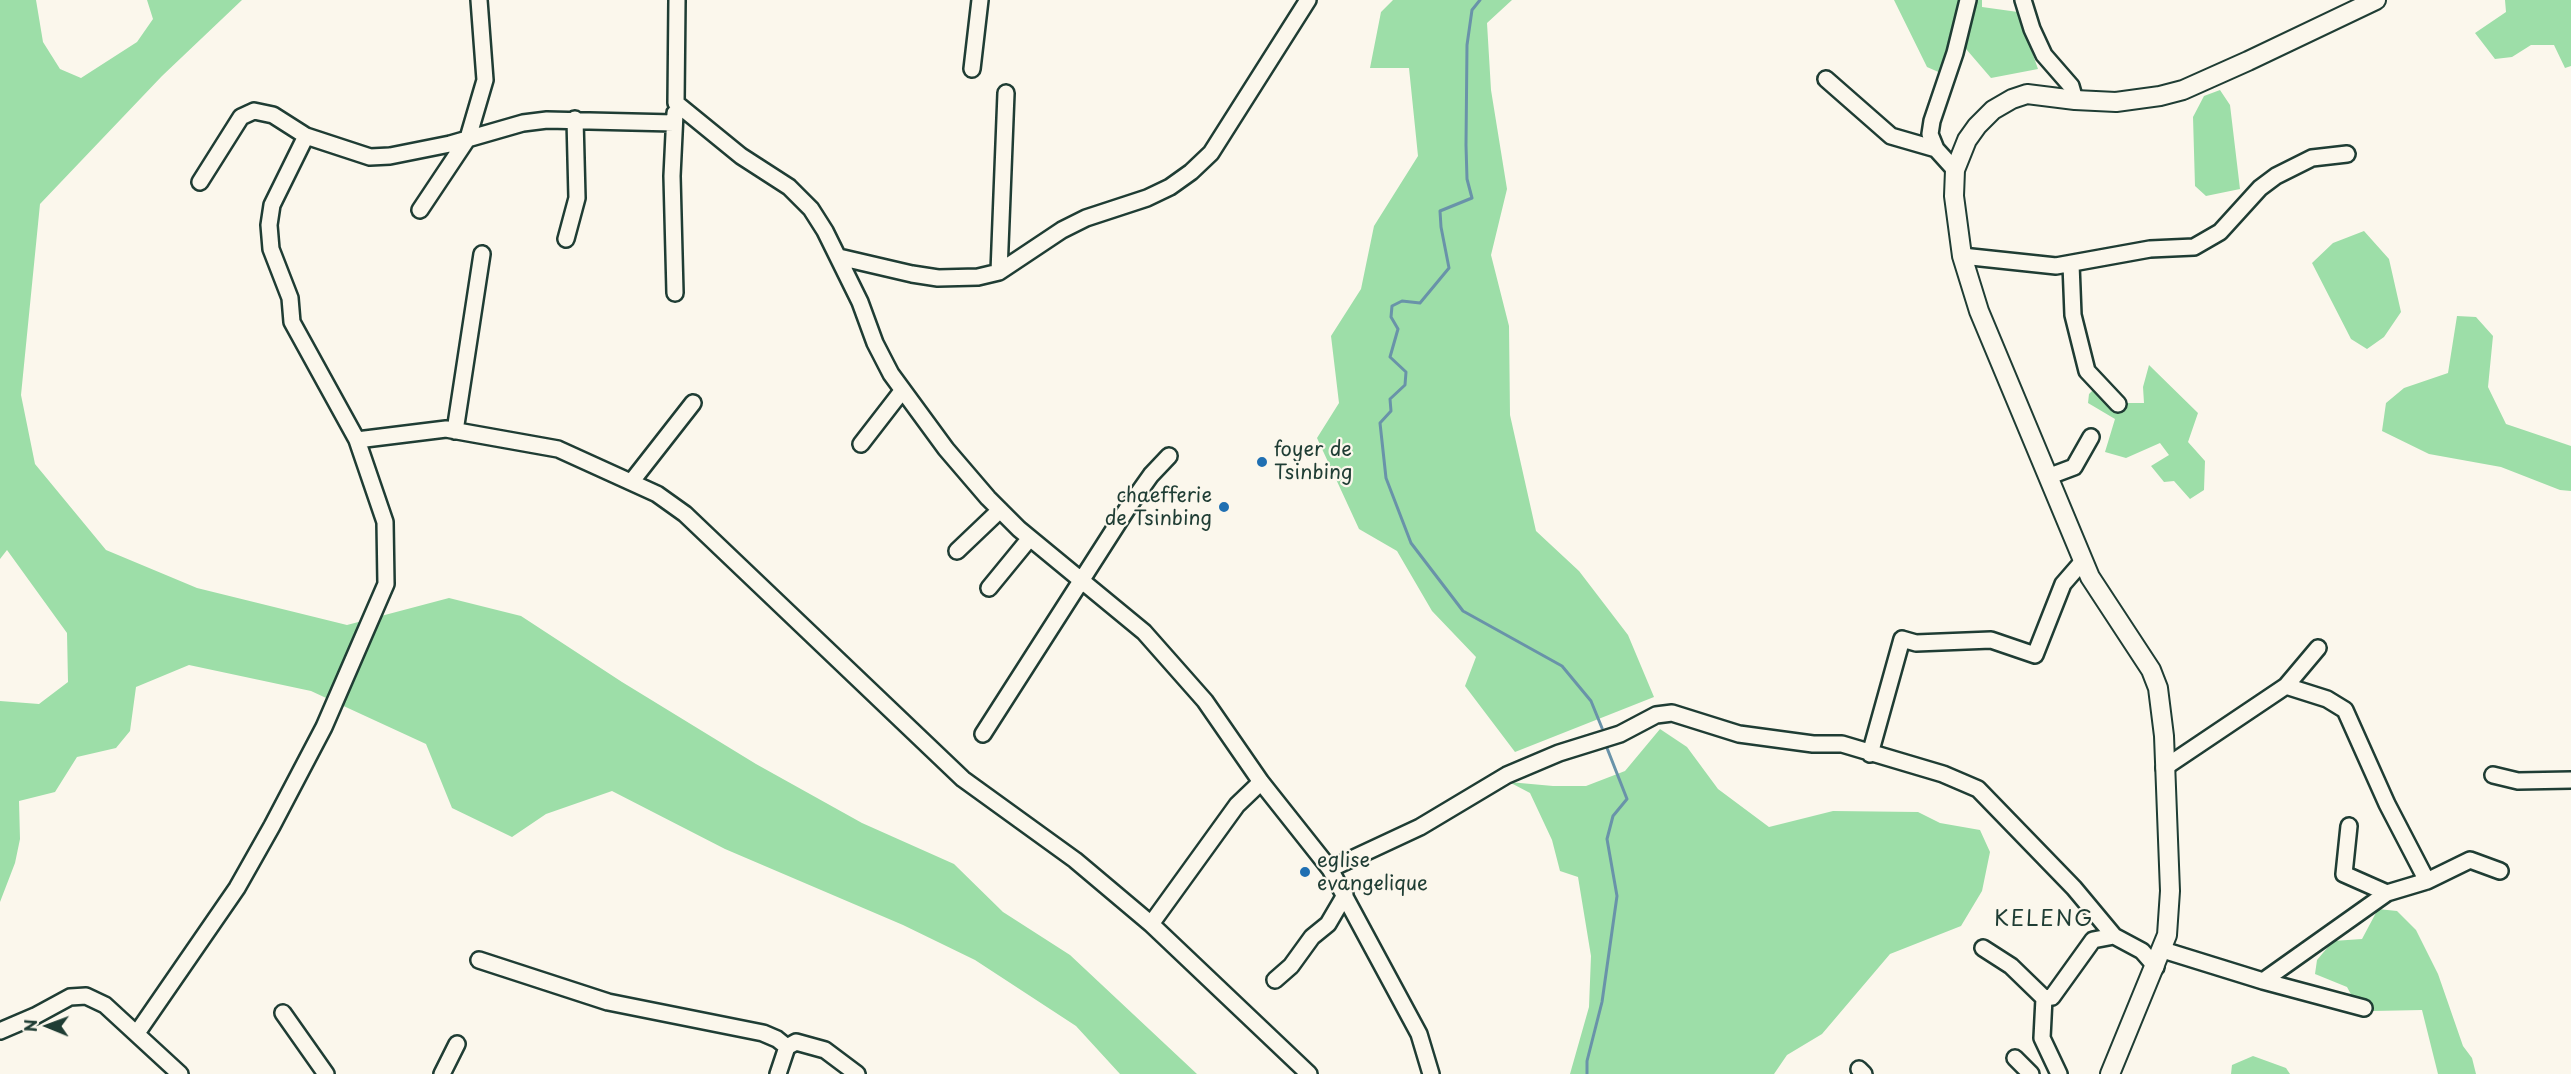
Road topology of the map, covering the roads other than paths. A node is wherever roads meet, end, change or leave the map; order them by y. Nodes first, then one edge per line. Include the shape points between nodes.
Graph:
1 (479, 0) edge
2 (677, 0) edge
3 (980, 0) edge
4 (1308, 0) edge
5 (1968, 0) edge
6 (2023, 0) edge
7 (2376, 0) edge
8 (972, 69) dead end
9 (1826, 79) dead end
10 (1006, 93) dead end
11 (2075, 100) junction
12 (676, 103) junction
13 (575, 119) junction
14 (674, 123) junction
15 (306, 136) junction
16 (468, 138) junction
17 (1936, 149) junction
18 (2347, 154) dead end
19 (1955, 170) junction
20 (200, 182) dead end
21 (420, 210) dead end
22 (566, 239) dead end
23 (482, 254) dead end
24 (1962, 256) junction
25 (839, 257) junction
26 (2071, 264) junction
27 (999, 272) junction
28 (675, 293) dead end
29 (902, 391) junction
30 (693, 403) dead end
31 (2118, 404) dead end
32 (455, 430) junction
33 (2091, 437) dead end
34 (357, 440) junction
35 (861, 444) dead end
36 (1169, 456) dead end
37 (2050, 476) junction
38 (632, 481) junction
39 (1000, 510) junction
40 (1030, 538) junction
41 (957, 550) dead end
42 (2083, 561) junction
43 (1083, 580) junction
44 (989, 588) dead end
45 (2318, 648) dead end
46 (2286, 686) junction
47 (983, 734) dead end
48 (1870, 754) junction
49 (2164, 768) junction
50 (2493, 775) dead end
51 (2571, 780) edge
52 (1261, 782) junction
53 (2349, 826) dead end
54 (1330, 869) junction
55 (2500, 871) dead end
56 (2427, 881) junction
57 (2387, 893) junction
58 (1345, 896) junction
59 (1151, 924) junction
60 (2114, 936) junction
61 (1983, 948) dead end
62 (2160, 959) junction
63 (479, 960) dead end
64 (1275, 980) dead end
65 (2263, 981) junction
66 (2044, 998) junction
67 (2364, 1008) dead end
68 (283, 1013) dead end
69 (0, 1030) edge
70 (137, 1033) junction
71 (457, 1044) dead end
72 (787, 1047) junction
73 (2015, 1058) dead end
74 (180, 1074) edge
75 (326, 1074) edge
76 (442, 1074) edge
77 (778, 1074) edge
78 (857, 1074) edge
79 (1310, 1074) edge
80 (1431, 1074) edge
81 (2031, 1074) edge
82 (2059, 1074) edge
83 (2110, 1074) edge

1 - 16 street via 485,80
2 - 12 street
3 - 8 street
4 - 27 street via 1211,153 1191,172 1147,198 1095,214 1062,230
5 - 17 street via 1932,121 1930,134
6 - 11 street via 2044,55 2071,86
7 - 11 main road via 2182,90 2138,100
9 - 17 street via 1891,136
10 - 27 street
11 - 19 main road via 2027,94 1993,110 1967,140
12 - 14 street
12 - 25 street via 741,156 789,187 811,209
13 - 14 street
13 - 16 street via 523,123
13 - 22 street via 578,198
14 - 28 street
15 - 16 street via 370,157
15 - 20 street via 273,115 254,111 241,117
15 - 34 street via 272,205 271,249 290,298 292,322
16 - 21 street
17 - 19 street
18 - 26 street via 2312,158 2277,176 2260,188 2220,232 2194,247 2150,249
19 - 24 main road via 1954,196
23 - 32 street
24 - 26 street via 2042,266
24 - 37 main road via 1979,311
25 - 27 street via 938,278
25 - 29 street via 875,343
26 - 31 street via 2073,315 2087,371
29 - 35 street
29 - 39 street
30 - 38 street
32 - 34 street
32 - 38 street via 558,449
33 - 37 street via 2074,467
34 - 70 street via 385,522 386,584 324,727 272,826 237,888
36 - 43 street via 1151,474
37 - 42 main road
38 - 59 street via 685,514 963,779 1075,860
39 - 40 street
39 - 41 street
40 - 43 street
40 - 44 street
42 - 48 street via 2063,584 2035,656 1991,640 1916,643 1902,639
42 - 49 main road via 2101,597 2151,670 2162,714
43 - 47 street
43 - 52 street via 1144,632 1205,702
45 - 46 street
46 - 49 street
46 - 56 street via 2327,699 2352,721 2387,804
48 - 54 street via 1842,744 1739,734 1671,713 1656,715 1620,734 1508,775 1420,827
48 - 60 street via 1943,774 1978,789 2074,888
49 - 62 main road via 2170,891 2167,935
50 - 51 street via 2518,781
52 - 54 street
52 - 59 street via 1237,805
53 - 57 street via 2344,874
54 - 58 street
55 - 56 street via 2470,860
56 - 57 street
57 - 65 street
58 - 64 street via 1328,924
58 - 80 street via 1419,1034
59 - 79 street
60 - 62 street
60 - 66 street via 2093,940 2052,997
61 - 66 street via 2011,966
62 - 65 street
62 - 83 main road
63 - 72 street via 608,1002 659,1015 745,1028 777,1039
65 - 67 street
66 - 82 street via 2042,1038
68 - 75 street
69 - 70 street via 69,997 86,996 105,1005
70 - 74 street
71 - 76 street
72 - 77 street
72 - 78 street via 796,1041 825,1050
73 - 81 street

